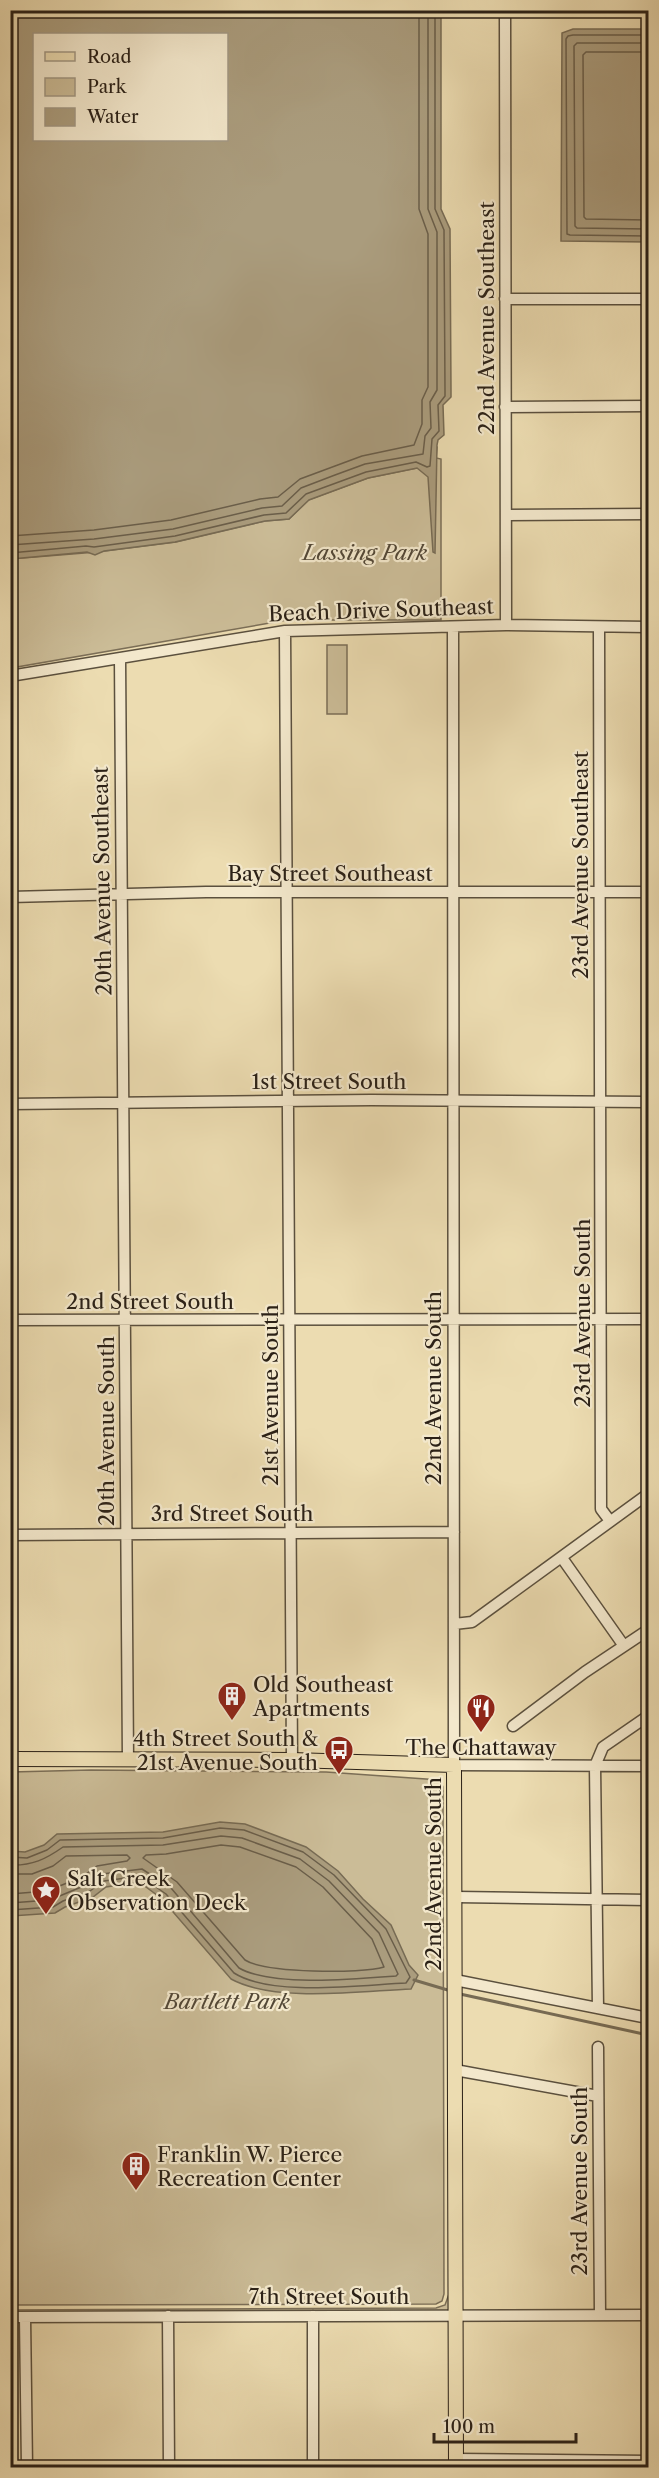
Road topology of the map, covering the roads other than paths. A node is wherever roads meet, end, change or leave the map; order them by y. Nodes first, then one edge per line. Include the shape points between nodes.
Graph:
1 (505, 10) edge
2 (648, 298) edge
3 (504, 299) junction
4 (648, 406) edge
5 (506, 407) junction
6 (648, 514) edge
7 (506, 515) junction
8 (506, 625) junction
9 (453, 627) junction
10 (599, 627) junction
11 (648, 627) edge
12 (285, 631) junction
13 (120, 658) junction
14 (10, 676) edge
15 (600, 892) junction
16 (648, 892) edge
17 (287, 893) junction
18 (453, 893) junction
19 (122, 895) junction
20 (10, 897) edge
21 (453, 1100) junction
22 (288, 1101) junction
23 (601, 1102) junction
24 (648, 1102) edge
25 (124, 1103) junction
26 (10, 1104) edge
27 (454, 1319) junction
28 (601, 1319) junction
29 (648, 1319) edge
30 (10, 1320) edge
31 (125, 1320) junction
32 (288, 1320) junction
33 (648, 1494) edge
34 (610, 1521) junction
35 (454, 1532) junction
36 (126, 1533) junction
37 (290, 1533) junction
38 (10, 1535) edge
39 (562, 1558) junction
40 (454, 1624) junction
41 (648, 1630) edge
42 (624, 1646) junction
43 (648, 1716) edge
44 (513, 1726) dead end
45 (10, 1759) edge
46 (128, 1760) junction
47 (292, 1760) junction
48 (454, 1765) junction
49 (596, 1766) junction
50 (648, 1766) edge
51 (456, 1897) junction
52 (597, 1900) junction
53 (648, 1900) edge
54 (455, 1980) junction
55 (598, 2008) junction
56 (648, 2018) edge
57 (598, 2047) dead end
58 (455, 2070) junction
59 (598, 2096) junction
60 (600, 2314) junction
61 (648, 2315) edge
62 (168, 2316) junction
63 (313, 2316) junction
64 (455, 2316) junction
65 (10, 2317) edge
66 (25, 2317) junction
67 (648, 2461) edge
68 (456, 2463) edge
69 (27, 2468) edge
70 (169, 2468) edge
71 (313, 2468) edge

1 - 3 street, 22nd Avenue Southeast
2 - 3 street
3 - 5 street, 22nd Avenue Southeast
4 - 5 street
5 - 7 street, 22nd Avenue Southeast
6 - 7 street
7 - 8 street, 22nd Avenue Southeast
8 - 9 street, Beach Drive Southeast
8 - 10 street, Beach Drive Southeast
9 - 12 street, Beach Drive Southeast
9 - 18 street
10 - 11 street, Beach Drive Southeast
10 - 15 street, 23rd Avenue Southeast
12 - 13 street, Beach Drive Southeast
12 - 17 street, 21st Avenue South
13 - 14 street, Beach Drive Southeast
13 - 19 street, 20th Avenue Southeast
15 - 16 street, Bay Street Southeast
15 - 18 street, Bay Street Southeast
15 - 23 street, 23rd Avenue Southeast
17 - 18 street, Bay Street Southeast
17 - 19 street, Bay Street Southeast
17 - 22 street, 21st Avenue South
18 - 21 street
19 - 20 street, Bay Street Southeast
19 - 25 street, 20th Avenue Southeast
21 - 22 street, 1st Street South
21 - 23 street, 1st Street South
21 - 27 street, 22nd Avenue South
22 - 25 street, 1st Street South
22 - 32 street, 21st Avenue South
23 - 24 street, 1st Street South
23 - 28 street, 23rd Avenue South
25 - 26 street, 1st Street South
25 - 31 street, 20th Avenue South
27 - 28 street, 2nd Street South
27 - 32 street, 2nd Street South
27 - 35 street, 22nd Avenue South
28 - 29 street, 2nd Street South
28 - 34 street, 23rd Avenue South via 601,1509
30 - 31 street, 2nd Street South
31 - 32 street, 2nd Street South
31 - 36 street, 20th Avenue South
32 - 37 street, 21st Avenue South
33 - 34 street
34 - 39 street
35 - 37 street, 3rd Street South
35 - 40 street, 22nd Avenue South
36 - 37 street, 3rd Street South
36 - 38 street, 3rd Street South
36 - 46 street, 20th Avenue South
37 - 47 street, 21st Avenue South
39 - 40 street via 472,1622
39 - 42 street
40 - 48 street, 22nd Avenue South
41 - 42 street
42 - 44 street
43 - 49 street via 603,1747
45 - 46 main road
46 - 47 main road
47 - 48 main road
48 - 49 street
48 - 51 main road, 22nd Avenue South
49 - 50 street
49 - 52 street
51 - 52 street
51 - 54 main road, 22nd Avenue South
52 - 53 street
52 - 55 street
54 - 55 street
54 - 58 main road, 22nd Avenue South
55 - 56 street
57 - 59 street, 23rd Avenue South
58 - 59 street
58 - 64 main road, 22nd Avenue South
59 - 60 street, 23rd Avenue South
60 - 61 street, 7th Street South
60 - 64 street, 7th Street South
62 - 63 street, 7th Street South
62 - 66 street, 7th Street South
62 - 70 street
63 - 64 street, 7th Street South
63 - 71 street
64 - 68 main road, 22nd Avenue South
65 - 66 street, 7th Street South
66 - 69 street
67 - 68 street

